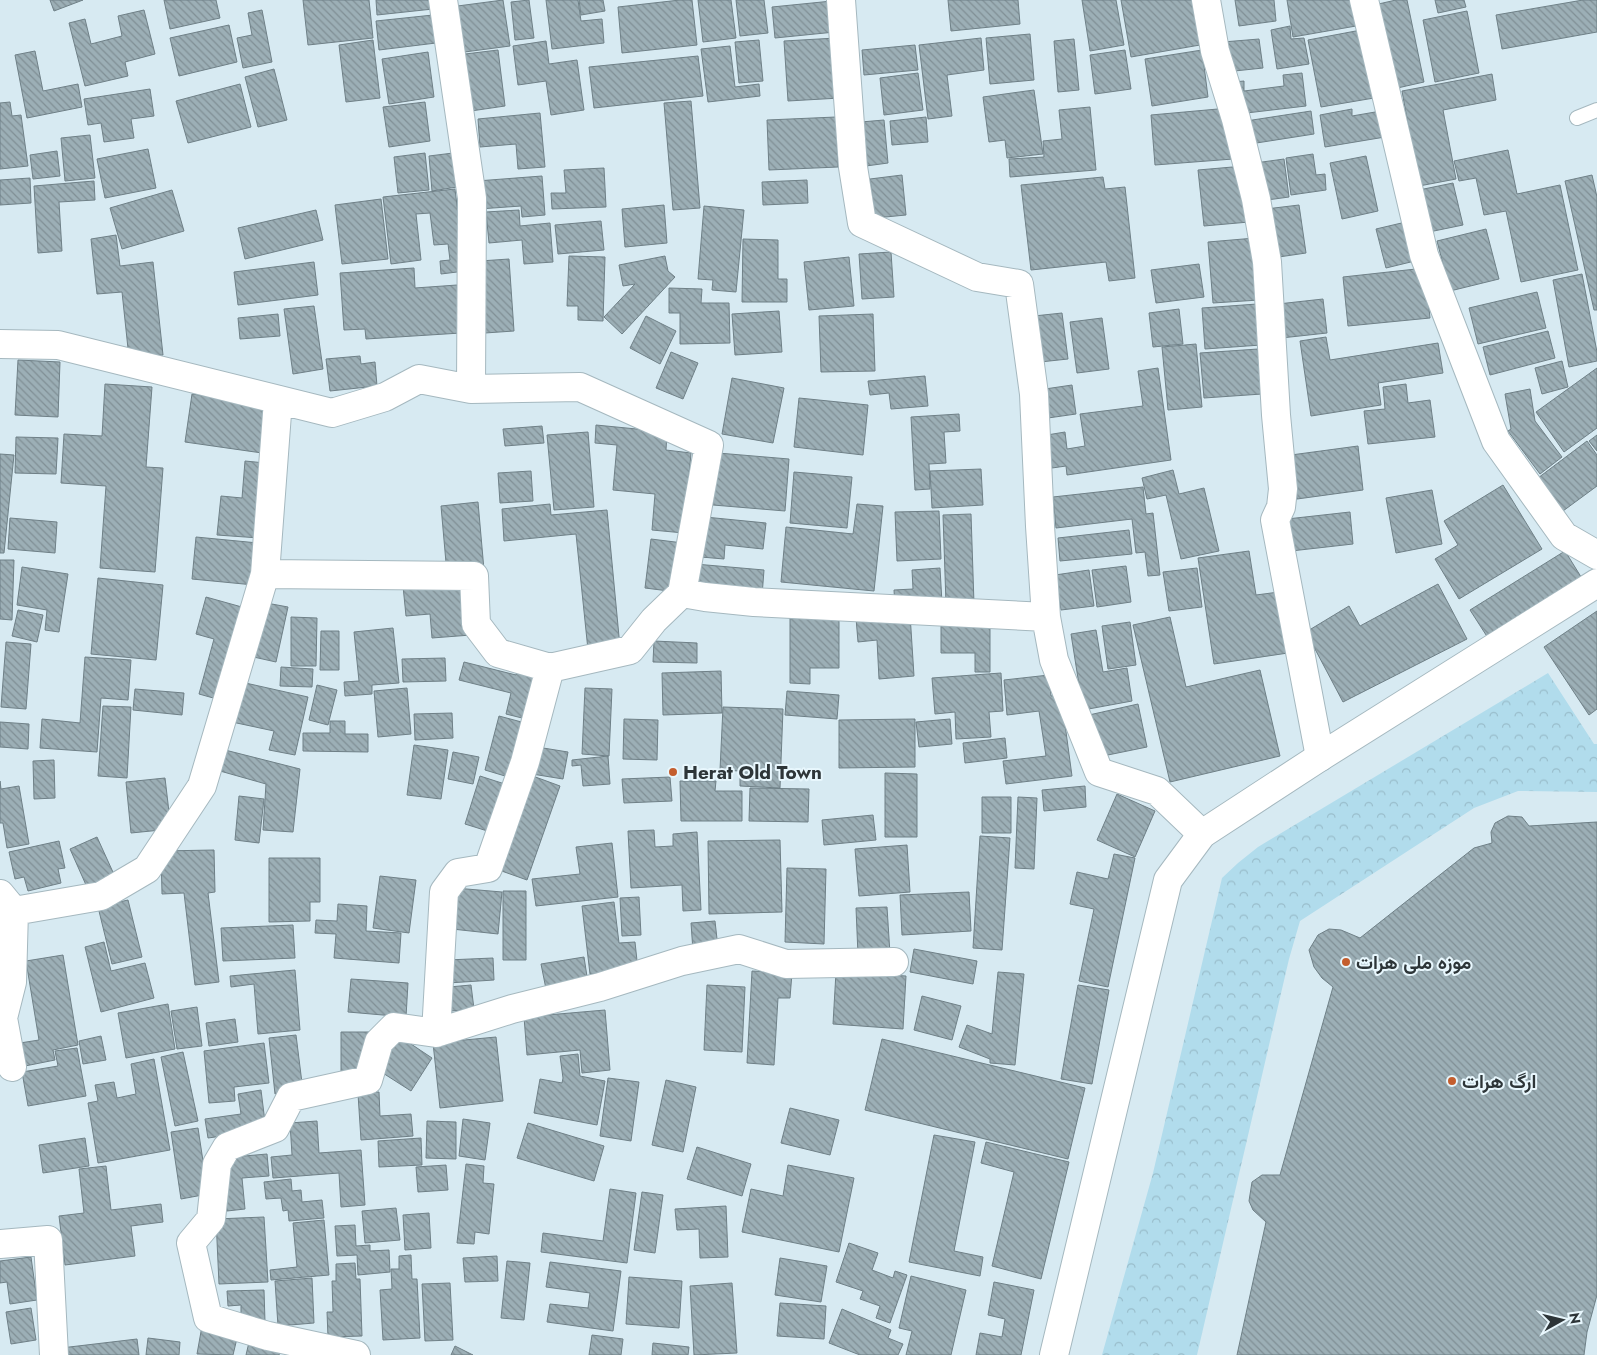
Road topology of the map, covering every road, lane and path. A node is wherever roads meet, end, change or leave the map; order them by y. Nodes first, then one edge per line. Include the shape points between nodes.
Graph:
1 (443, 0) edge
2 (842, 0) edge
3 (1206, 0) edge
4 (1364, 0) edge
5 (1597, 110) edge
6 (1577, 118) dead end
7 (0, 344) edge
8 (471, 389) junction
9 (278, 400) junction
10 (1597, 555) edge
11 (265, 574) junction
12 (1597, 583) edge
13 (682, 593) junction
14 (1046, 617) junction
15 (550, 668) junction
16 (1320, 757) junction
17 (1202, 834) junction
18 (7, 902) edge
19 (894, 962) dead end
20 (436, 1034) junction
21 (12, 1067) dead end
22 (0, 1244) edge
23 (54, 1355) edge
24 (356, 1355) edge
25 (1054, 1355) edge

1 - 8 street via 472,198
2 - 14 street via 852,166 862,223 977,277 1019,284 1034,394
3 - 16 street via 1215,51 1256,199 1267,262 1283,489 1281,507 1274,520
4 - 10 street via 1424,255 1496,441 1564,536
5 - 6 lane
7 - 9 street via 58,344
8 - 9 street via 419,379 385,398 332,413
8 - 13 street via 580,387 709,445
9 - 11 street
11 - 15 street via 474,576 476,624 498,653
11 - 18 street via 202,786 147,869 101,896
12 - 16 street
13 - 14 street via 754,602
13 - 15 street via 630,650
14 - 17 street via 1054,660 1099,772 1157,791
15 - 20 street via 525,762 488,868 458,873 444,892
16 - 17 street
17 - 25 street via 1168,880
18 - 21 street via 12,982 3,1018
19 - 20 street via 786,964 739,949 682,961
20 - 24 street via 394,1027 379,1042 368,1080 291,1097 275,1128 228,1147 217,1164 211,1219 191,1243 208,1318 268,1336
22 - 23 street via 48,1240

